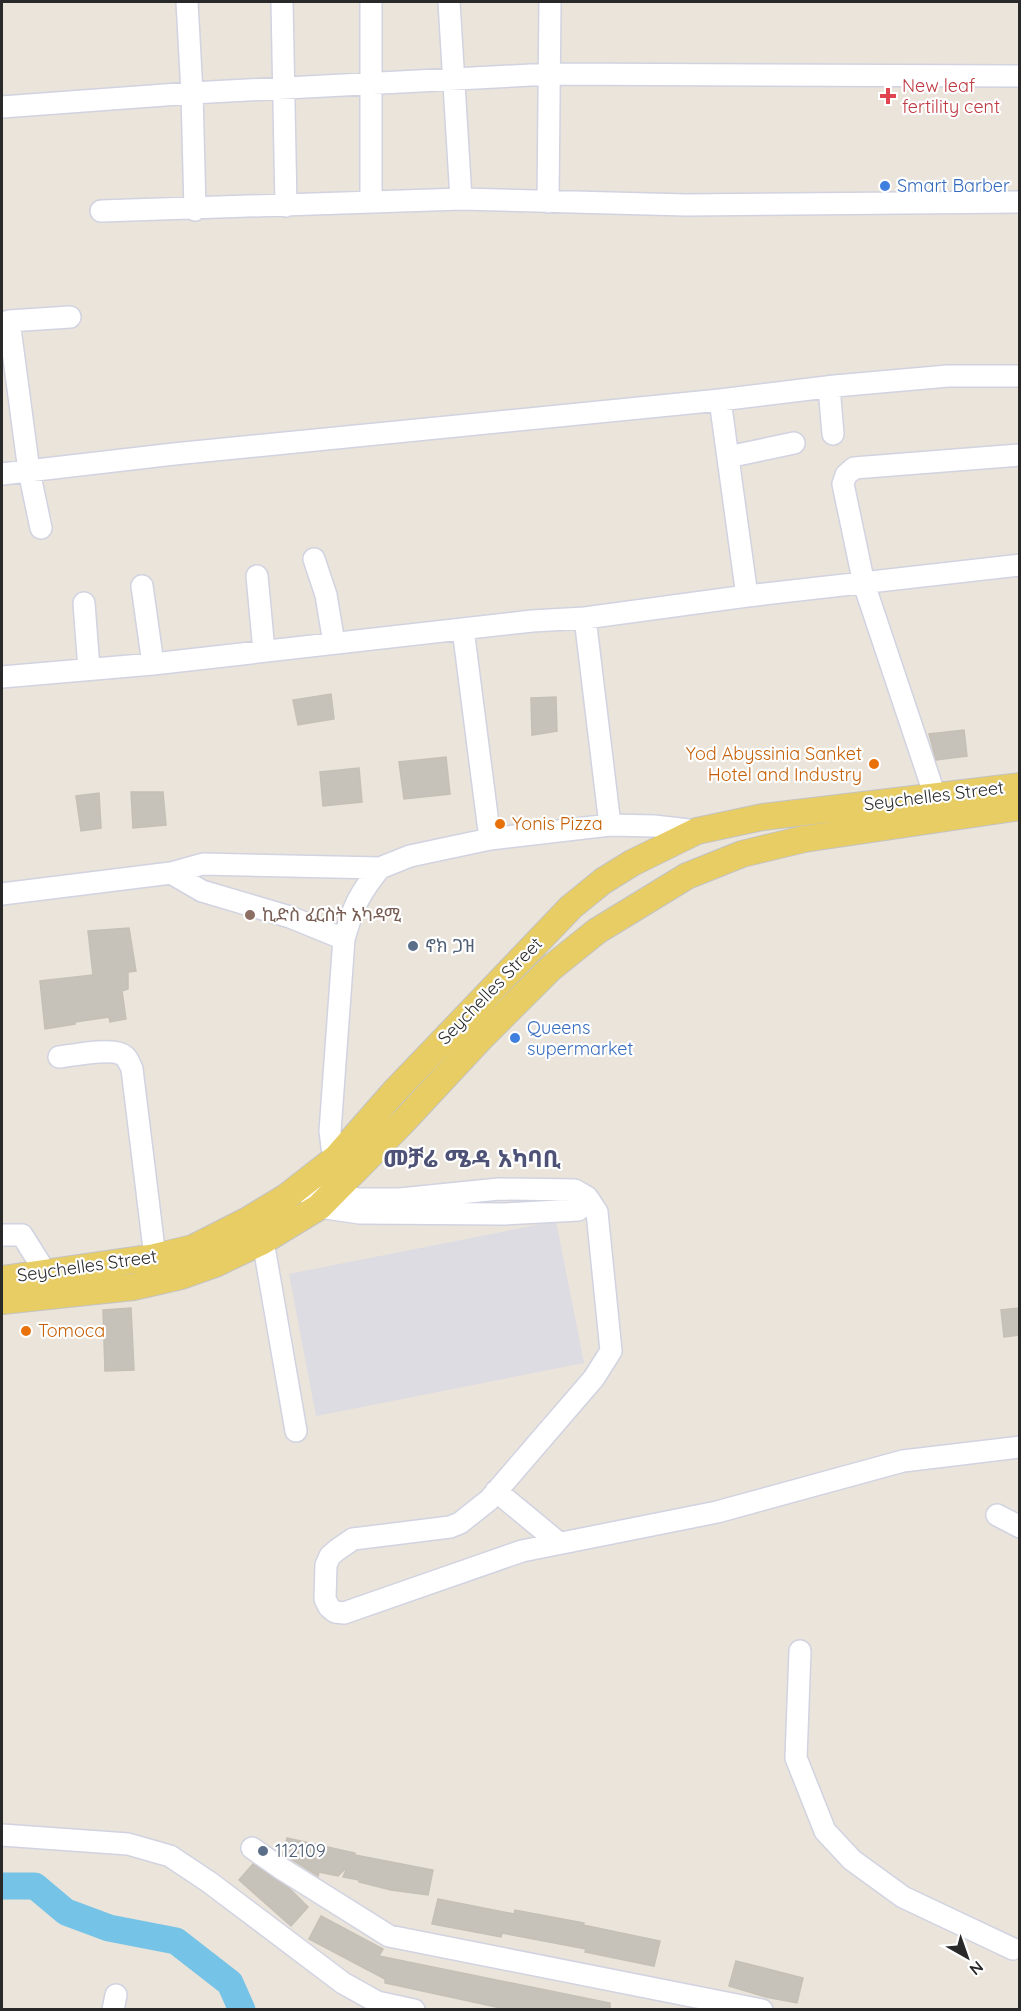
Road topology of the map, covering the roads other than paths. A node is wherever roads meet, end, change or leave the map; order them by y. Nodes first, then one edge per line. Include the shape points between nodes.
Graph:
1 (187, 2) edge
2 (282, 2) edge
3 (371, 2) edge
4 (449, 2) edge
5 (550, 2) edge
6 (550, 74) junction
7 (1020, 76) edge
8 (454, 79) junction
9 (373, 83) junction
10 (284, 88) junction
11 (192, 93) junction
12 (2, 107) edge
13 (461, 199) junction
14 (371, 202) junction
15 (548, 202) junction
16 (1020, 202) edge
17 (286, 206) junction
18 (195, 210) junction
19 (101, 211) dead end
20 (70, 317) dead end
21 (1020, 376) edge
22 (829, 387) junction
23 (720, 400) junction
24 (833, 434) dead end
25 (794, 443) dead end
26 (1020, 455) edge
27 (728, 457) junction
28 (29, 471) junction
29 (2, 474) edge
30 (41, 528) dead end
31 (314, 559) dead end
32 (1020, 566) edge
33 (257, 576) dead end
34 (864, 584) junction
35 (142, 586) dead end
36 (747, 596) junction
37 (84, 603) dead end
38 (585, 618) junction
39 (463, 629) junction
40 (334, 643) junction
41 (264, 651) junction
42 (153, 664) junction
43 (88, 669) junction
44 (2, 676) edge
45 (1020, 786) edge
46 (935, 796) junction
47 (1020, 807) edge
48 (610, 825) junction
49 (698, 831) junction
50 (490, 839) junction
51 (380, 868) junction
52 (171, 873) junction
53 (2, 894) edge
54 (344, 939) junction
55 (59, 1056) dead end
56 (307, 1180) junction
57 (333, 1185) junction
58 (2, 1235) edge
59 (263, 1241) junction
60 (155, 1257) junction
61 (46, 1273) junction
62 (2, 1279) edge
63 (2, 1301) edge
64 (296, 1431) dead end
65 (1020, 1447) edge
66 (496, 1491) junction
67 (997, 1515) dead end
68 (1020, 1527) edge
69 (560, 1544) junction
70 (800, 1651) dead end
71 (2, 1835) edge
72 (252, 1848) dead end
73 (1012, 1950) edge
74 (414, 2010) edge
75 (762, 2010) edge

1 - 11 street
2 - 10 street
3 - 9 street
4 - 8 street
5 - 6 street
6 - 7 street
6 - 8 street
6 - 15 street
8 - 9 street
8 - 13 street
9 - 10 street
9 - 14 street
10 - 11 street
10 - 17 street
11 - 12 street
11 - 18 street
13 - 14 street
13 - 15 street
14 - 17 street
15 - 16 street
17 - 18 street
18 - 19 street
20 - 28 street via 9,321
21 - 22 street via 948,376
22 - 23 street
22 - 24 street
23 - 27 street
23 - 28 street
25 - 27 street
26 - 34 street via 854,468 843,484
27 - 36 street
28 - 29 street
28 - 30 street
31 - 40 street via 326,595
32 - 34 street
33 - 41 street
34 - 36 street
34 - 46 street
35 - 42 street
36 - 38 street
37 - 43 street
38 - 39 street
38 - 48 street
39 - 40 street
39 - 50 street
40 - 41 street
41 - 42 street
42 - 43 street
43 - 44 street
45 - 46 main road, Seychelles Street
46 - 49 main road, Seychelles Street via 763,817
47 - 57 main road, Seychelles Street via 804,839 741,854 687,876 597,931 551,968 433,1091
48 - 49 street
48 - 50 street
49 - 57 main road, Seychelles Street via 632,863 571,907 394,1092
50 - 51 street via 410,856
51 - 52 street via 203,864
51 - 54 street via 362,890
52 - 53 street
52 - 54 street via 202,891 290,917
54 - 57 street via 330,1131
55 - 60 street via 110,1052 128,1059
56 - 57 main road, Seychelles Street
56 - 57 street
56 - 60 main road, Seychelles Street via 248,1220 211,1239 193,1248
57 - 59 main road, Seychelles Street
57 - 66 street via 338,1211 505,1214 578,1210 590,1201 597,1212 611,1351 594,1378
58 - 61 street via 22,1235
59 - 63 main road, Seychelles Street via 181,1276 133,1287
59 - 64 street
60 - 61 main road, Seychelles Street
61 - 62 main road, Seychelles Street
65 - 69 street via 903,1461 717,1512
66 - 69 street
66 - 69 street via 473,1513 450,1527 353,1539 337,1550 326,1565 325,1599 329,1607 344,1613 522,1551
67 - 68 street
70 - 73 street via 796,1758 825,1830 852,1860 903,1897
71 - 74 street via 128,1844 170,1856 343,1983 377,2002
72 - 75 street via 389,1936

